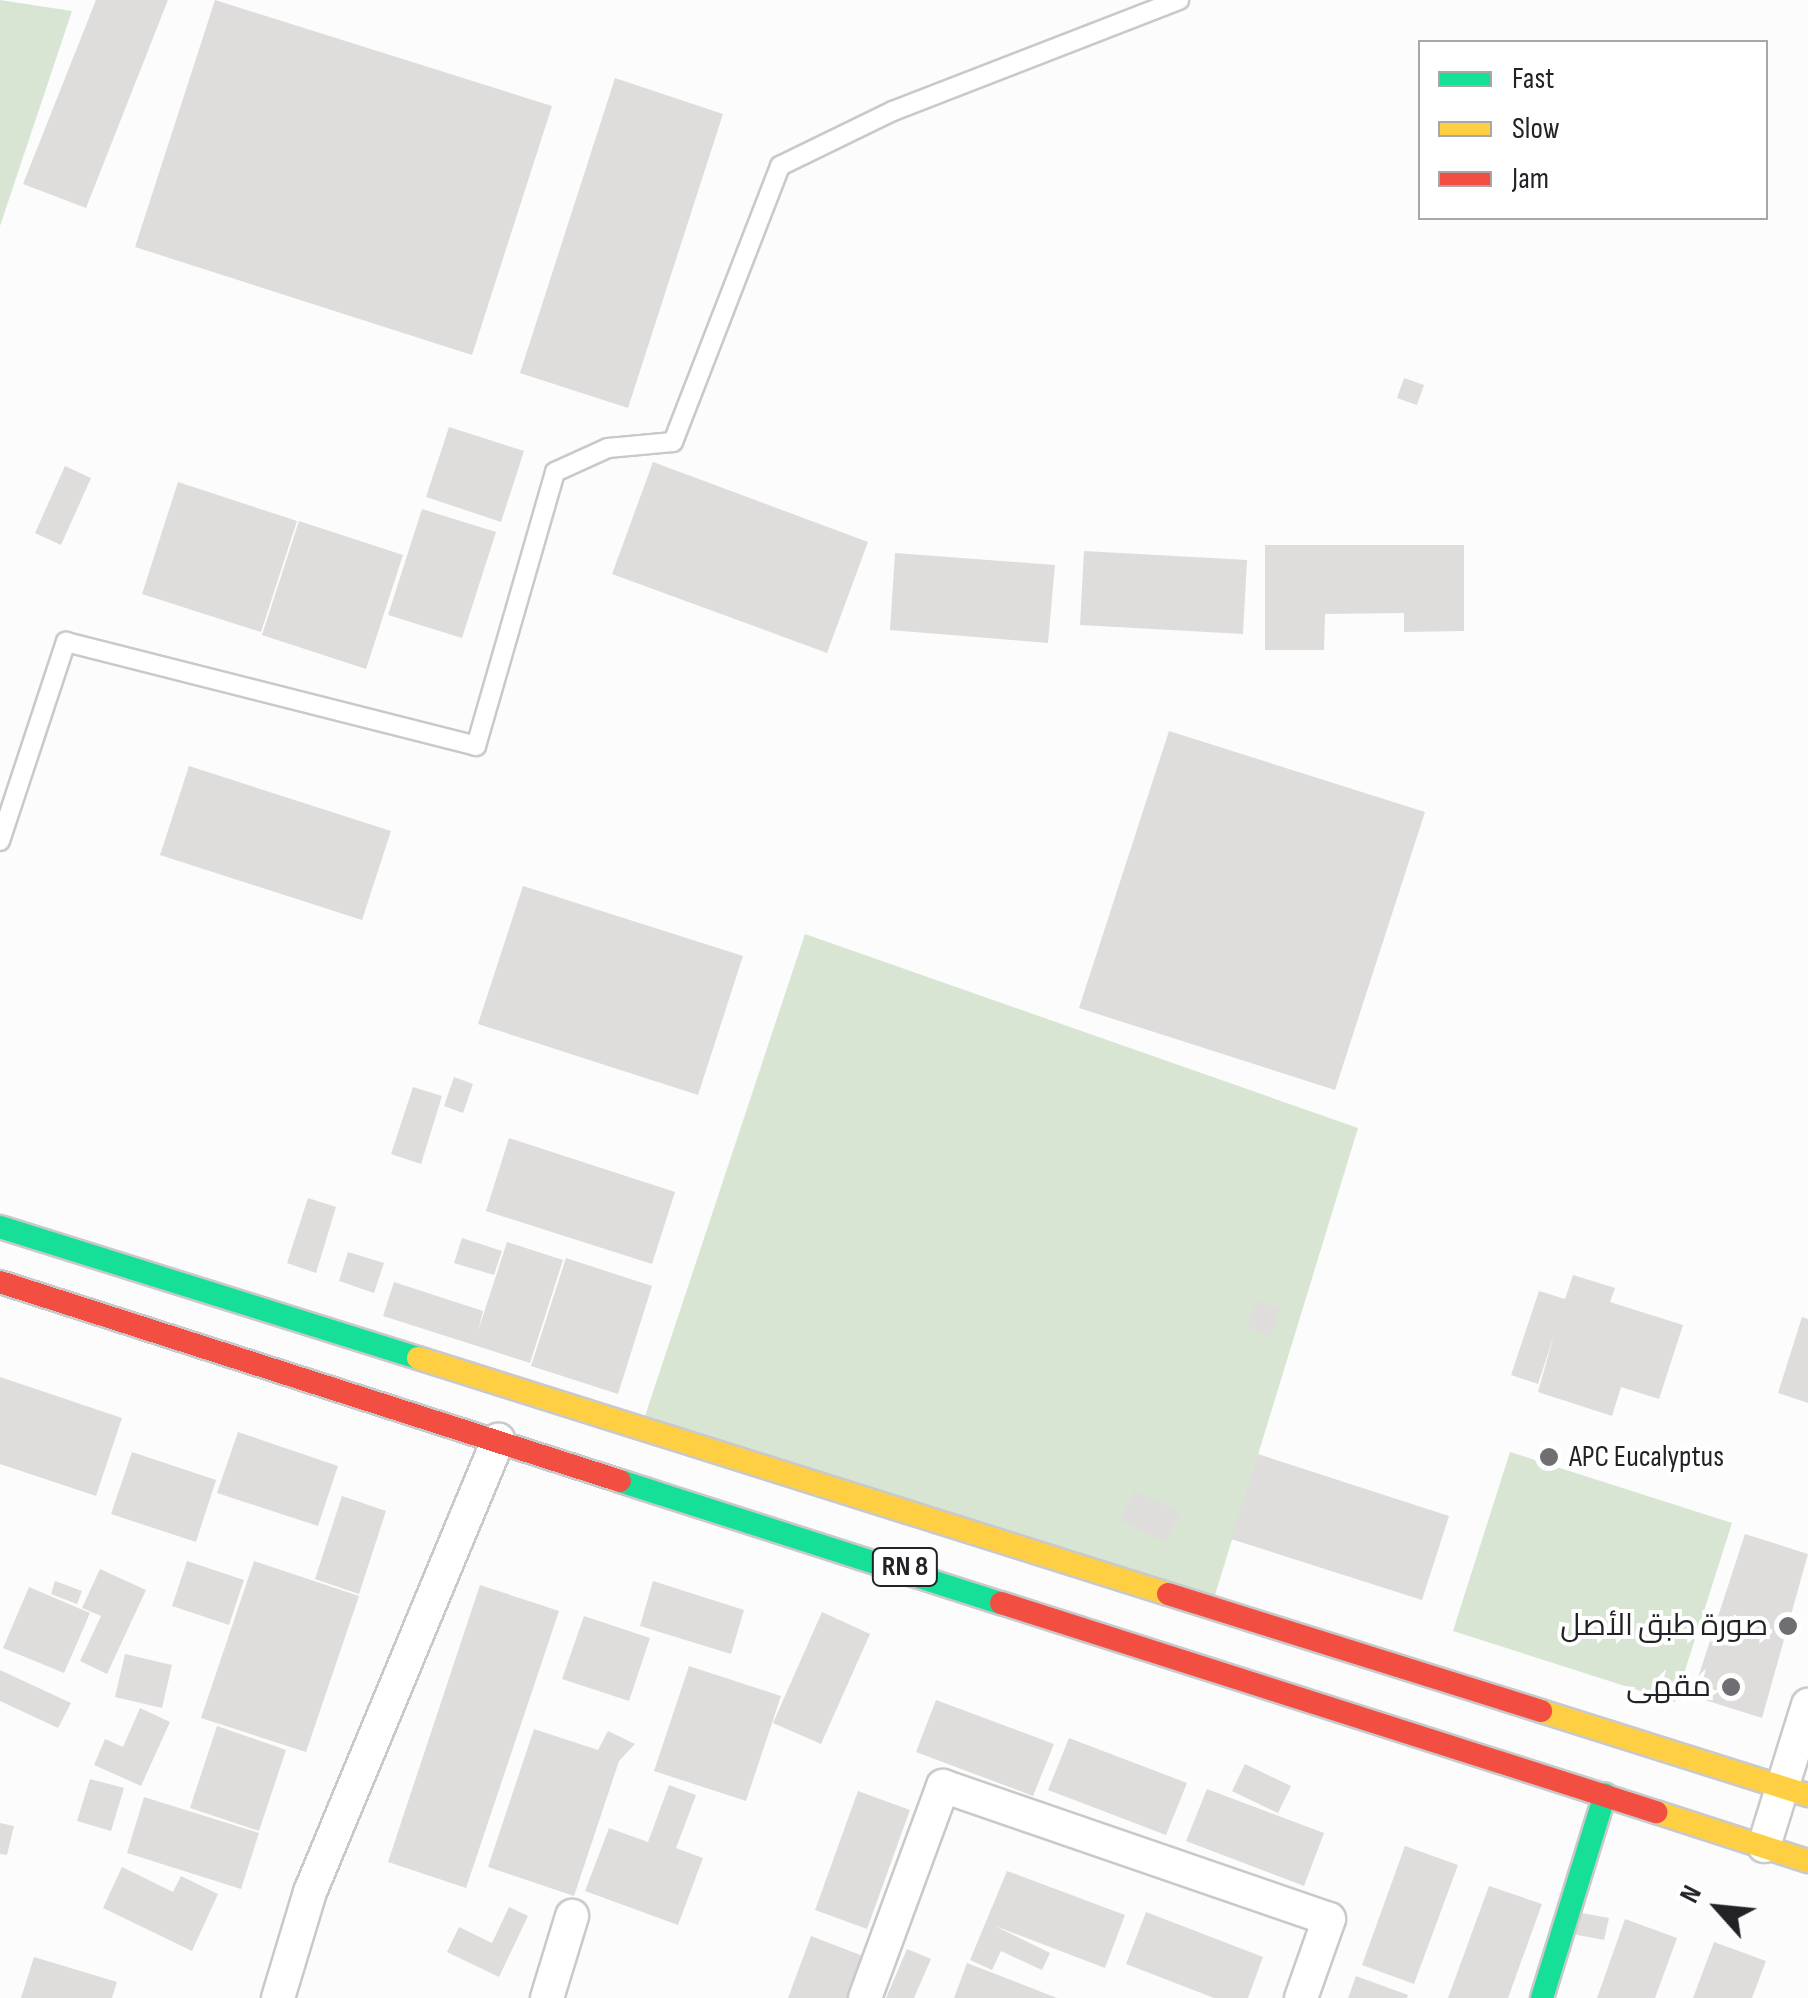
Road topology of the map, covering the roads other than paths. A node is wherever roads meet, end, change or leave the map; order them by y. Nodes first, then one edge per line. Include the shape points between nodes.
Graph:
1 (1180, 0) edge
2 (0, 841) edge
3 (0, 1226) edge
4 (0, 1282) edge
5 (498, 1440) junction
6 (1808, 1705) edge
7 (1795, 1791) edge
8 (1605, 1795) junction
9 (1764, 1846) junction
10 (1808, 1860) edge
11 (572, 1916) dead end
12 (278, 1998) edge
13 (546, 1998) edge
14 (865, 1998) edge
15 (1301, 1998) edge
16 (1542, 1998) edge

1 - 2 lane via 893,110 780,166 672,442 608,448 555,472 476,746 66,642
3 - 7 main road, RN 8
4 - 5 main road, RN 8
5 - 8 main road, RN 8
5 - 12 street via 310,1892
6 - 7 street
7 - 9 street
8 - 9 main road, RN 8
8 - 16 main road
9 - 10 main road, RN 8
11 - 13 street
14 - 15 street via 943,1786 1328,1919

